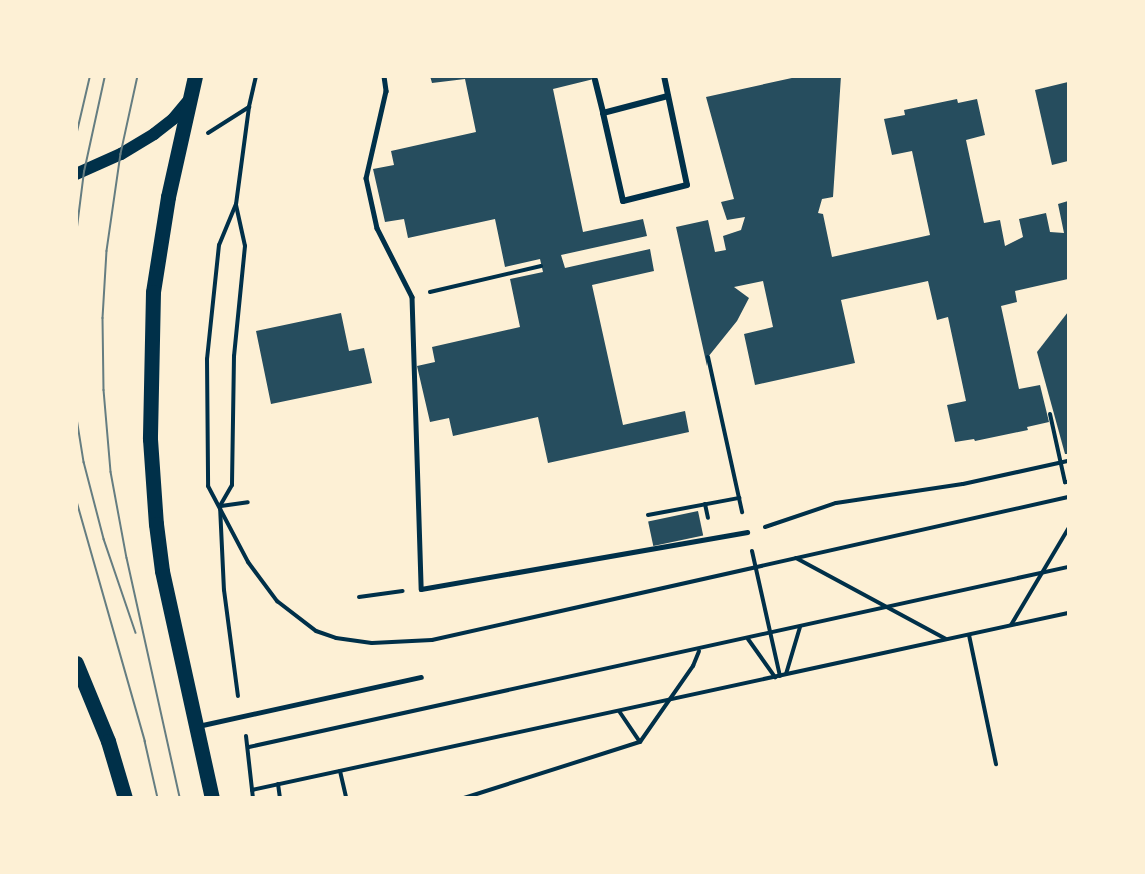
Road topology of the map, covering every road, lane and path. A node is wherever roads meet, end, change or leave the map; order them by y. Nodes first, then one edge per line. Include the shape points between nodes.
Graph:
1 (195, 76) edge
2 (256, 76) edge
3 (384, 76) edge
4 (664, 76) edge
5 (595, 80) dead end
6 (668, 96) junction
7 (188, 100) junction
8 (603, 113) junction
9 (76, 174) edge
10 (236, 204) junction
11 (541, 266) dead end
12 (412, 297) junction
13 (708, 357) dead end
14 (1050, 414) dead end
15 (1068, 461) edge
16 (1061, 462) junction
17 (1068, 482) edge
18 (1068, 497) edge
19 (739, 498) junction
20 (249, 502) dead end
21 (220, 506) junction
22 (648, 515) dead end
23 (1068, 529) edge
24 (747, 532) junction
25 (796, 558) junction
26 (756, 567) junction
27 (1068, 567) edge
28 (1043, 572) junction
29 (422, 589) junction
30 (359, 597) dead end
31 (887, 607) junction
32 (1068, 613) edge
33 (1010, 626) junction
34 (800, 627) junction
35 (770, 634) junction
36 (969, 635) junction
37 (748, 639) junction
38 (946, 639) junction
39 (699, 650) junction
40 (76, 663) edge
41 (786, 675) junction
42 (778, 676) junction
43 (422, 677) dead end
44 (672, 699) junction
45 (619, 711) junction
46 (241, 717) junction
47 (196, 727) junction
48 (640, 742) junction
49 (249, 747) junction
50 (996, 764) dead end
51 (340, 771) junction
52 (278, 784) junction
53 (252, 790) junction
54 (125, 798) edge
55 (212, 798) edge
56 (253, 798) edge
57 (280, 798) edge
58 (346, 798) edge
59 (464, 798) edge

1 - 7 main road
2 - 10 path
3 - 12 lane via 386,91 366,178 376,228
4 - 6 street
5 - 8 street
6 - 8 street
6 - 8 street via 687,185 622,201
7 - 9 main road via 154,134
7 - 47 main road via 153,292 150,439 162,571
10 - 21 path via 245,246 234,356 232,485
10 - 21 path via 219,245 207,359 208,486
11 - 12 path
12 - 29 lane
13 - 19 path
14 - 16 path
15 - 16 path
16 - 17 path
16 - 24 path via 963,484 836,503
18 - 25 path
19 - 22 path
19 - 24 path
20 - 21 path
21 - 26 path via 248,562 277,601 316,631 372,643 432,639
21 - 46 path via 224,590
23 - 28 path
24 - 26 path
24 - 29 lane
25 - 26 path
25 - 31 path
26 - 35 path
27 - 28 path
28 - 31 path
28 - 33 path
29 - 30 path
31 - 34 path
31 - 38 path
32 - 33 path
33 - 36 path
34 - 35 path
34 - 41 path
35 - 37 path
35 - 42 path
36 - 38 path
36 - 50 path
37 - 39 path
37 - 42 path
38 - 41 path
39 - 44 path
39 - 49 path
40 - 54 main road via 108,741
41 - 42 path
42 - 44 path
43 - 46 lane
44 - 45 path
44 - 48 path
45 - 48 path
45 - 51 path
46 - 47 lane
46 - 49 path
47 - 55 main road
48 - 59 path
49 - 53 path
51 - 52 path
51 - 58 path
52 - 53 path
52 - 57 path
53 - 56 path

